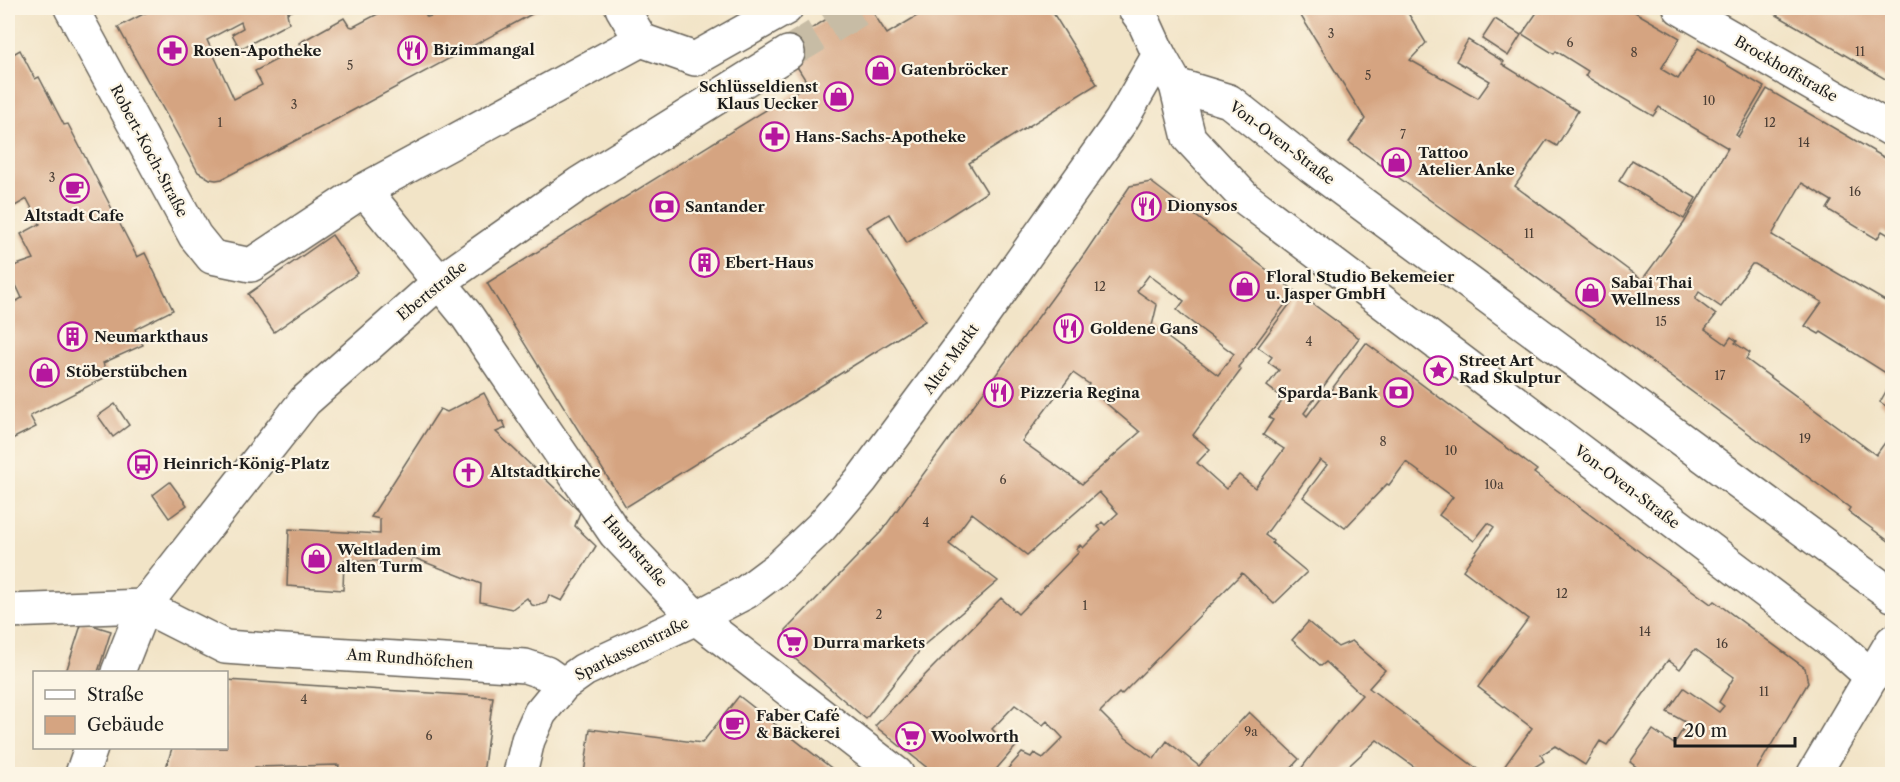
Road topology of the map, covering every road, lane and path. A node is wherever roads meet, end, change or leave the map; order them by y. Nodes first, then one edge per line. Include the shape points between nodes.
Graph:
1 (71, 8) edge
2 (622, 8) edge
3 (786, 8) edge
4 (1134, 8) edge
5 (1680, 8) edge
6 (641, 40) junction
7 (788, 53) tunnel mouth
8 (1159, 55) junction
9 (1176, 85) junction
10 (1893, 130) edge
11 (364, 190) junction
12 (438, 283) junction
13 (1893, 595) edge
14 (144, 606) junction
15 (8, 611) edge
16 (696, 618) junction
17 (1893, 642) edge
18 (118, 671) edge
19 (1872, 677) junction
20 (563, 685) junction
21 (90, 749) edge
22 (82, 774) edge
23 (520, 774) edge
24 (897, 774) edge
25 (1814, 774) edge

1 - 11 street, Robert-Koch-Straße via 195,236 212,256 251,266
2 - 6 street
3 - 6 street via 695,59
4 - 8 street
5 - 10 street, Brockhoffstraße
6 - 11 street
7 - 12 street, Ebertstraße via 580,183
8 - 9 street
8 - 16 street, Alter Markt via 1121,121 862,479 821,527 778,568 746,592
9 - 13 street, Von-Oven-Straße via 1229,101
9 - 19 street, Von-Oven-Straße via 1189,138 1245,198 1834,643
11 - 12 street, Hauptstraße
12 - 14 street, Ebertstraße via 305,401
12 - 16 street, Hauptstraße via 466,316 615,533
14 - 15 street
14 - 18 street, Ebertstraße
14 - 20 street, Am Rundhöfchen via 225,647 525,666 546,673
16 - 20 street, Sparkassenstraße via 584,670
16 - 24 street, Hauptstraße
17 - 19 street
19 - 25 street
20 - 23 street, Sparkassenstraße via 540,713
21 - 22 street

